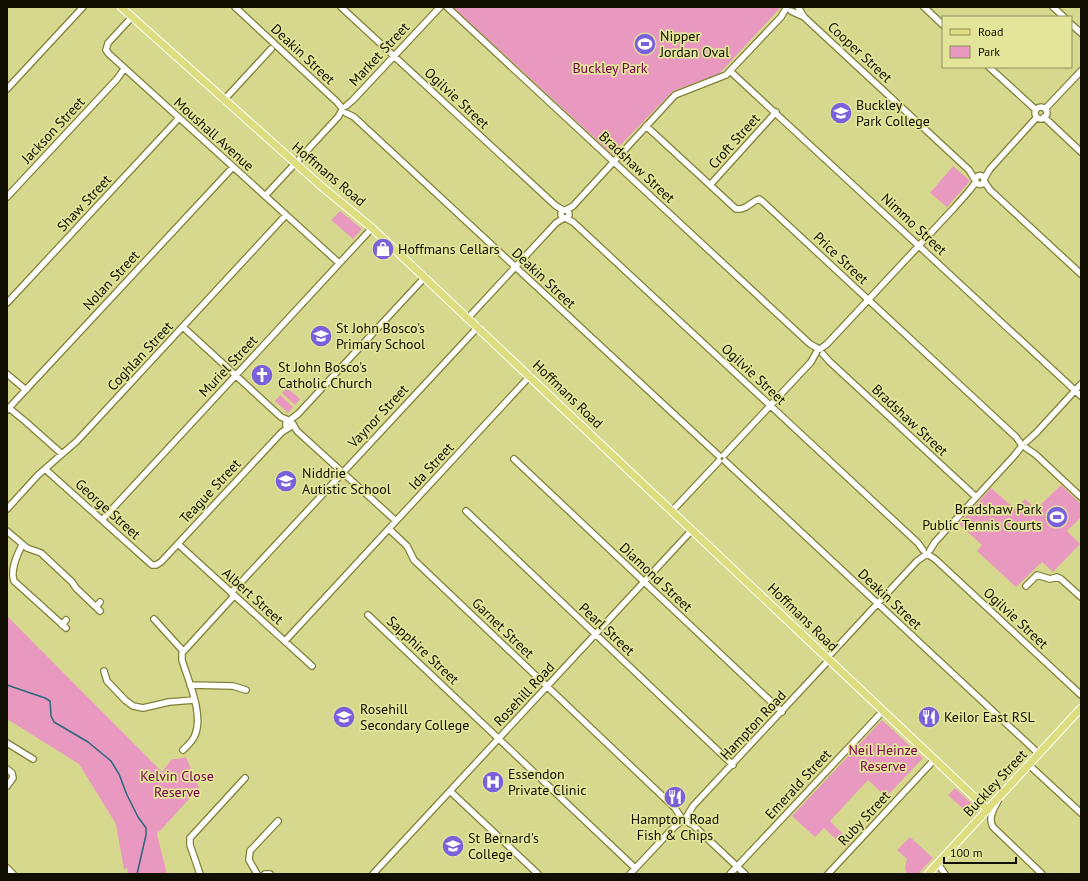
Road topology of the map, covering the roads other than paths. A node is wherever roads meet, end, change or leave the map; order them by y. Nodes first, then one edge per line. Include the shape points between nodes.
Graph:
1 (83, 7) edge
2 (121, 7) edge
3 (235, 7) edge
4 (341, 7) edge
5 (440, 7) edge
6 (447, 7) edge
7 (924, 7) edge
8 (1053, 7) edge
9 (792, 8) edge
10 (1063, 16) edge
11 (132, 17) junction
12 (942, 24) edge
13 (1072, 25) edge
14 (1081, 33) edge
15 (271, 50) dead end
16 (394, 56) junction
17 (990, 68) edge
18 (125, 70) junction
19 (730, 71) junction
20 (1081, 71) edge
21 (7, 89) edge
22 (224, 100) junction
23 (346, 109) junction
24 (1046, 109) junction
25 (1036, 110) junction
26 (776, 112) junction
27 (1037, 117) junction
28 (1044, 117) junction
29 (179, 118) junction
30 (646, 126) junction
31 (1081, 152) edge
32 (613, 161) junction
33 (295, 163) junction
34 (233, 167) junction
35 (980, 180) junction
36 (710, 185) junction
37 (265, 196) junction
38 (7, 198) edge
39 (565, 214) junction
40 (286, 215) junction
41 (372, 228) junction
42 (919, 245) junction
43 (339, 263) junction
44 (515, 267) junction
45 (1081, 274) edge
46 (425, 277) junction
47 (869, 300) junction
48 (7, 304) edge
49 (468, 318) junction
50 (183, 327) junction
51 (478, 327) junction
52 (819, 353) junction
53 (7, 374) edge
54 (236, 375) junction
55 (530, 376) junction
56 (1081, 384) edge
57 (25, 391) junction
58 (1075, 391) junction
59 (1081, 396) edge
60 (770, 406) junction
61 (9, 408) edge
62 (289, 424) junction
63 (1025, 445) junction
64 (62, 454) junction
65 (722, 458) junction
66 (514, 459) dead end
67 (45, 468) junction
68 (343, 472) junction
69 (976, 497) junction
70 (1081, 497) edge
71 (7, 509) edge
72 (466, 511) dead end
73 (672, 511) junction
74 (102, 520) junction
75 (396, 521) junction
76 (389, 529) junction
77 (692, 530) junction
78 (7, 531) edge
79 (178, 544) junction
80 (22, 545) junction
81 (927, 551) junction
82 (156, 565) joint
83 (644, 582) junction
84 (1026, 586) dead end
85 (233, 594) junction
86 (1081, 597) edge
87 (100, 602) dead end
88 (877, 603) junction
89 (368, 615) dead end
90 (154, 619) dead end
91 (65, 624) dead end
92 (596, 634) junction
93 (285, 641) junction
94 (183, 651) junction
95 (828, 659) junction
96 (312, 666) dead end
97 (104, 671) dead end
98 (190, 685) junction
99 (547, 687) junction
100 (246, 690) dead end
101 (1081, 695) edge
102 (194, 700) junction
103 (1081, 708) edge
104 (883, 711) junction
105 (782, 712) junction
106 (498, 739) junction
107 (7, 743) edge
108 (183, 750) dead end
109 (1039, 754) junction
110 (33, 759) dead end
111 (934, 760) junction
112 (732, 764) junction
113 (1029, 765) junction
114 (7, 769) edge
115 (245, 778) dead end
116 (7, 786) edge
117 (450, 791) junction
118 (1001, 796) junction
119 (988, 810) junction
120 (1081, 813) edge
121 (684, 817) junction
122 (278, 821) dead end
123 (938, 864) junction
124 (737, 867) junction
125 (7, 868) edge
126 (635, 868) junction
127 (13, 874) edge
128 (200, 874) edge
129 (257, 874) edge
130 (265, 874) edge
131 (270, 874) edge
132 (373, 874) edge
133 (538, 874) edge
134 (630, 874) edge
135 (730, 874) edge
136 (745, 874) edge
137 (828, 874) edge
138 (928, 874) edge
139 (945, 874) edge
140 (1042, 874) edge

1 - 21 street
2 - 11 main road, Hoffmans Road
3 - 23 street, Deakin Street
4 - 16 street, Ogilvie Street
5 - 16 street, Market Street
6 - 32 street, Bradshaw Street
7 - 12 street
8 - 10 street
9 - 19 street
9 - 35 street, Cooper Street
11 - 18 street, Moushall Avenue via 106,47
11 - 22 main road, Hoffmans Road
13 - 14 street
15 - 22 street
16 - 23 street, Market Street
16 - 39 street, Ogilvie Street
17 - 25 street
18 - 29 street, Moushall Avenue
18 - 38 street, Jackson Street
19 - 26 street, Nimmo Street
19 - 30 street via 722,78 675,95
20 - 24 street
22 - 33 main road, Hoffmans Road
23 - 33 street, Market Street
23 - 44 street, Deakin Street
24 - 25 street via 1040,107
24 - 28 street
25 - 27 street
26 - 36 street, Croft Street
26 - 42 street, Nimmo Street
27 - 28 street
27 - 35 street
28 - 31 street
29 - 34 street, Moushall Avenue
29 - 48 street, Shaw Street
30 - 32 street
30 - 36 street, Price Street
32 - 39 street
32 - 52 street, Bradshaw Street
33 - 37 street, Market Street
33 - 41 main road, Hoffmans Road
34 - 37 street, Moushall Avenue
34 - 57 street, Nolan Street
35 - 42 street
35 - 45 street, Cooper Street
36 - 47 street, Price Street via 736,209 742,210 759,199
37 - 40 street, Moushall Avenue
39 - 44 street
39 - 60 street, Ogilvie Street
40 - 43 street, Moushall Avenue
40 - 50 street, Coghlan Street
41 - 43 street, Muriel Street
41 - 46 main road, Hoffmans Road
42 - 47 street
42 - 58 street, Nimmo Street
43 - 54 street, Muriel Street
44 - 49 street
44 - 65 street, Deakin Street
46 - 49 main road, Hoffmans Road
46 - 62 street, Teague Street
47 - 52 street
47 - 63 street, Price Street
49 - 51 main road, Hoffmans Road
50 - 54 street
50 - 64 street, Coghlan Street
51 - 55 main road, Hoffmans Road
51 - 68 street, Vaynor Street
52 - 60 street
52 - 69 street, Bradshaw Street
53 - 57 street
54 - 62 street
54 - 74 street, Muriel Street
55 - 73 main road, Hoffmans Road
55 - 75 street, Ida Street
56 - 58 street
57 - 61 street, Nolan Street
58 - 59 street, Nimmo Street
58 - 63 street
60 - 65 street
60 - 81 street, Ogilvie Street
61 - 64 street
62 - 68 street
62 - 79 street, Teague Street
63 - 69 street
63 - 70 street, Price Street
64 - 67 street, Coghlan Street
65 - 73 street
65 - 88 street, Deakin Street
66 - 83 street, Diamond Street
67 - 71 street, Coghlan Street
67 - 74 street, George Street
68 - 75 street
68 - 85 street, Vaynor Street
69 - 81 street
72 - 92 street, Pearl Street
73 - 77 main road, Hoffmans Road
74 - 82 street, George Street via 152,565
75 - 76 street, Ida Street
76 - 93 street, Ida Street
76 - 99 street, Garnet Street via 407,546 414,560
77 - 83 street, Rosehill Road
77 - 95 main road, Hoffmans Road
78 - 80 street
79 - 82 street, Teague Street
79 - 85 street, Albert Street
80 - 87 street via 41,553 98,609
80 - 91 street via 13,570 14,581
81 - 88 street, Hampton Road
81 - 101 street, Ogilvie Street
83 - 92 street, Rosehill Road
83 - 105 street, Diamond Street
84 - 86 street via 1037,575 1050,579 1057,577
85 - 93 street, Albert Street
85 - 94 street, Vaynor Street
88 - 95 street, Hampton Road
88 - 109 street, Deakin Street
89 - 106 street, Sapphire Street
90 - 94 street
92 - 99 street, Rosehill Road
92 - 112 street, Pearl Street
93 - 96 street, Albert Street
94 - 98 street via 182,660
95 - 104 main road, Hoffmans Road
95 - 105 street, Hampton Road
97 - 102 street via 106,681 133,706 143,708
98 - 100 street via 233,686
98 - 102 street
99 - 106 street, Rosehill Road
99 - 121 street, Garnet Street
102 - 108 street via 198,720 197,732
103 - 109 main road, Buckley Street
104 - 111 main road, Hoffmans Road
104 - 124 street, Emerald Street
105 - 112 street, Hampton Road
106 - 117 street, Rosehill Road
106 - 126 street, Sapphire Street
107 - 110 street
109 - 113 main road, Buckley Street
111 - 119 main road, Hoffmans Road
111 - 137 street, Ruby Street
112 - 121 street, Hampton Road
113 - 118 main road, Buckley Street
113 - 120 street
114 - 116 street via 13,778
115 - 128 street via 190,838
117 - 132 street, Rosehill Road
117 - 133 street
118 - 119 main road, Buckley Street
118 - 140 street via 992,811 991,823 996,831
119 - 123 main road, Buckley Street
121 - 124 street, Garnet Street
121 - 126 street, Hampton Road
122 - 129 street via 250,851 249,860
123 - 138 main road, Buckley Street
123 - 139 street
124 - 135 street, Emerald Street
124 - 136 street, Garnet Street
125 - 127 street
126 - 134 street, Hampton Road
130 - 131 street

